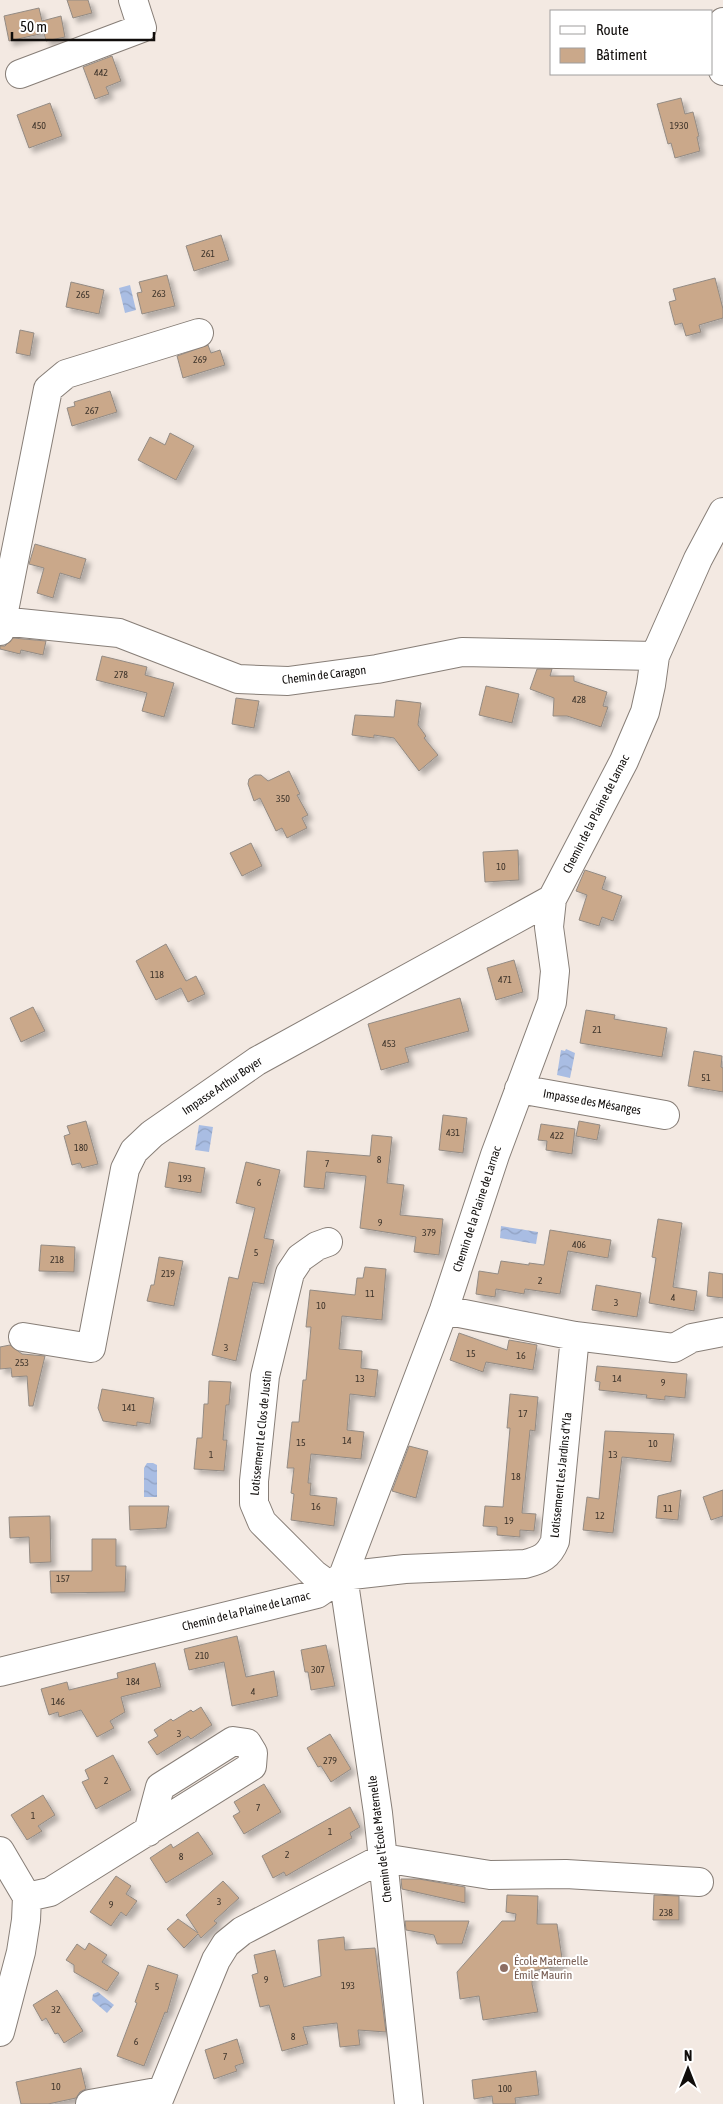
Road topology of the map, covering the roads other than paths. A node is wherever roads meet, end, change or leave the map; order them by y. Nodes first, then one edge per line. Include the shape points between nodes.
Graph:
1 (133, 0) edge
2 (723, 22) edge
3 (723, 71) edge
4 (20, 74) dead end
5 (199, 333) dead end
6 (723, 512) edge
7 (1, 624) edge
8 (655, 656) junction
9 (552, 899) junction
10 (519, 1089) junction
11 (665, 1116) dead end
12 (328, 1242) dead end
13 (444, 1310) junction
14 (723, 1332) edge
15 (574, 1336) junction
16 (23, 1337) dead end
17 (336, 1580) junction
18 (0, 1672) edge
19 (148, 1832) dead end
20 (0, 1851) edge
21 (383, 1858) junction
22 (699, 1882) dead end
23 (27, 1897) junction
24 (0, 2032) edge
25 (159, 2098) edge
26 (90, 2104) edge
27 (410, 2104) edge

1 - 4 street via 142,28
2 - 3 street via 720,30
5 - 7 street via 66,374 48,389
6 - 8 street, Chemin de la Plaine de Larnac via 698,558
7 - 8 street, Chemin de Caragon via 120,633 238,679 288,681 377,669 462,652
8 - 9 street, Chemin de la Plaine de Larnac via 645,712 624,761
9 - 10 street, Chemin de la Plaine de Larnac via 549,927 555,971 552,1002
9 - 16 street, Impasse Arthur Boyer via 258,1061 152,1134 134,1151 125,1170 91,1348
10 - 11 street, Impasse des Mésanges
10 - 13 street, Chemin de la Plaine de Larnac
12 - 17 street, Lotissement Le Clos de Justin via 300,1258 290,1273 265,1376 254,1503 262,1522 314,1574
13 - 15 street
13 - 17 street, Chemin de la Plaine de Larnac
14 - 15 street via 692,1338 674,1348
15 - 17 street, Lotissement Les Jardins d'Yla via 555,1541 550,1552 540,1561 525,1564 415,1568
17 - 18 street, Chemin de la Plaine de Larnac via 317,1594
17 - 21 street, Chemin de l'École Maternelle
19 - 23 street via 50,1892
20 - 23 street
21 - 22 street via 490,1875 566,1874
21 - 25 street via 242,1931 226,1944 216,1960
21 - 27 street, Chemin de l'École Maternelle
23 - 24 street via 21,1952
25 - 26 street

